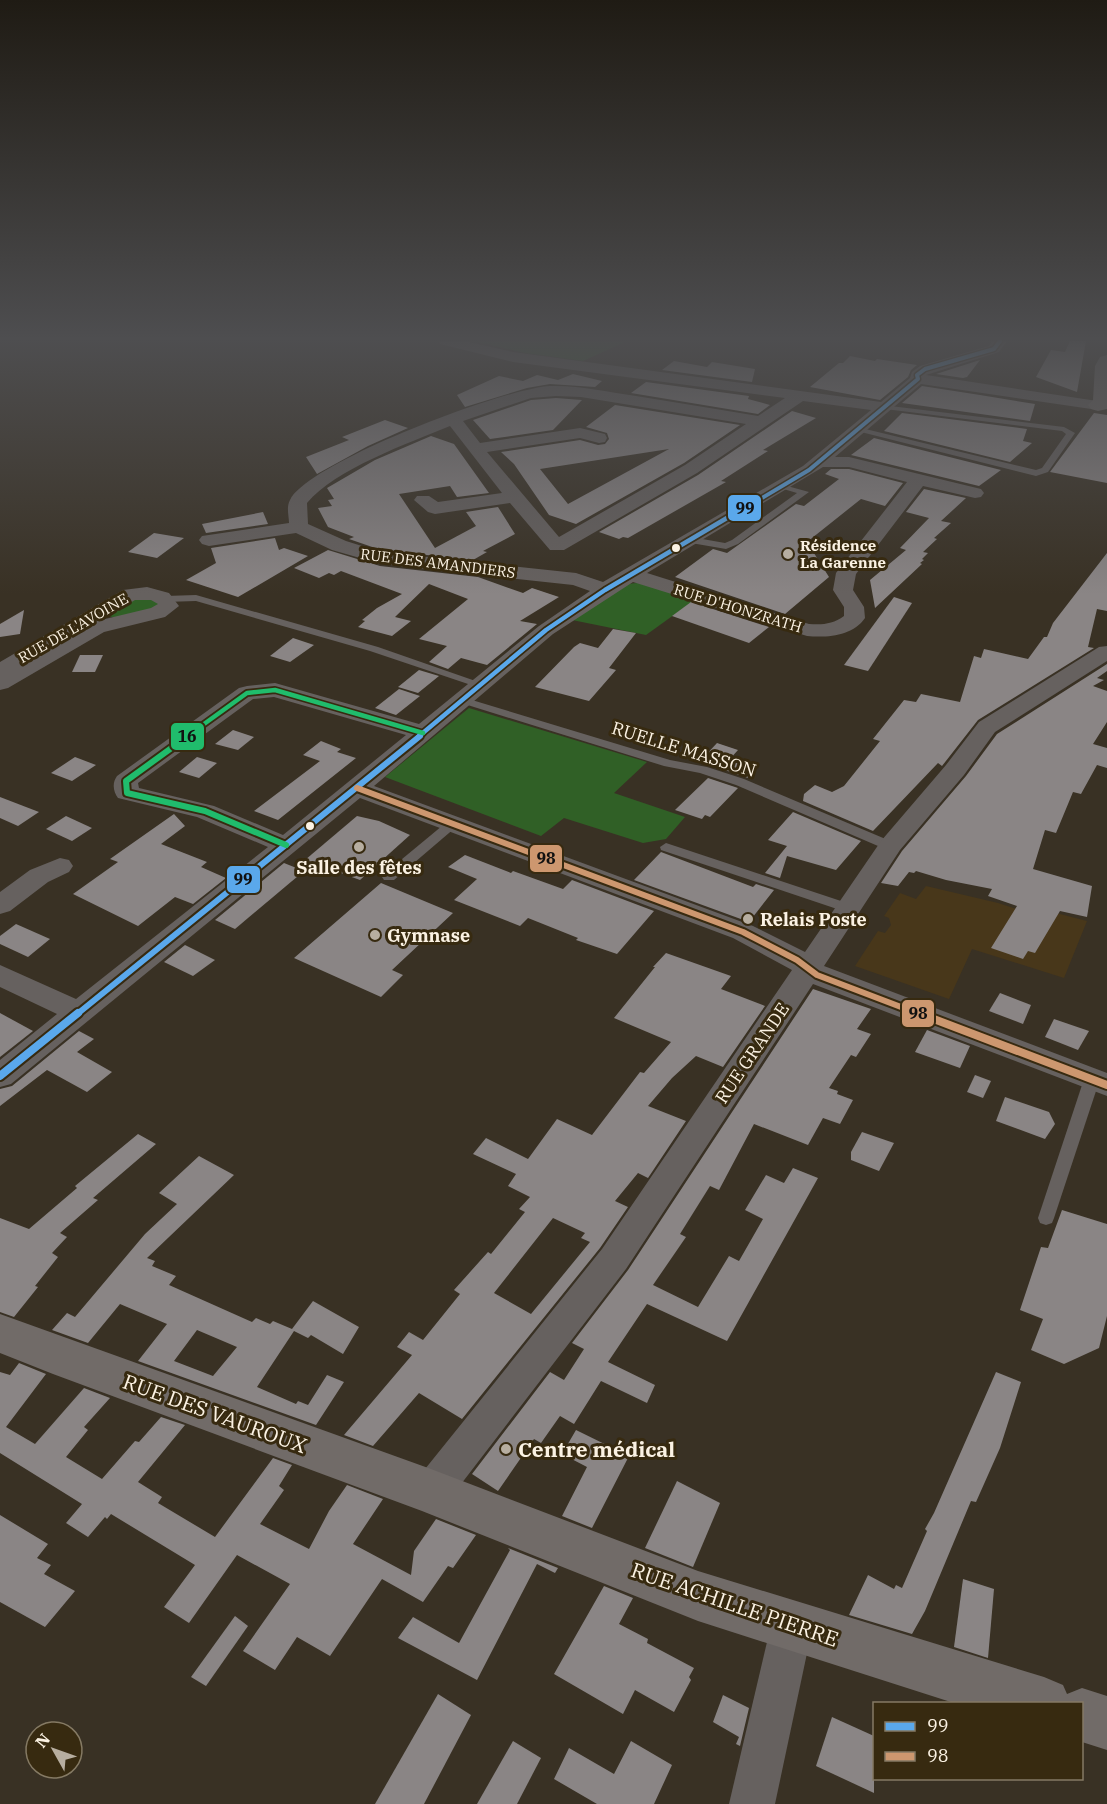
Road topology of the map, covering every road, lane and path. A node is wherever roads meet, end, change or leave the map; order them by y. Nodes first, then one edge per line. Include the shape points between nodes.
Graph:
1 (441, 425) edge
2 (458, 425) edge
3 (753, 425) edge
4 (863, 425) edge
5 (1033, 425) edge
6 (857, 430) junction
7 (598, 438) dead end
8 (476, 449) junction
9 (833, 459) junction
10 (918, 480) junction
11 (975, 493) dead end
12 (515, 497) junction
13 (423, 500) dead end
14 (299, 527) junction
15 (209, 540) dead end
16 (557, 546) junction
17 (514, 573) junction
18 (632, 575) junction
19 (576, 579) junction
20 (605, 590) junction
21 (165, 598) joint
22 (95, 621) junction
23 (1107, 652) edge
24 (0, 671) edge
25 (0, 684) edge
26 (481, 685) junction
27 (462, 700) junction
28 (423, 733) junction
29 (357, 788) junction
30 (452, 824) junction
31 (286, 845) junction
32 (890, 846) junction
33 (666, 847) dead end
34 (60, 866) dead end
35 (389, 877) dead end
36 (0, 905) edge
37 (849, 908) junction
38 (808, 968) junction
39 (0, 975) edge
40 (78, 1012) junction
41 (0, 1076) edge
42 (1100, 1082) edge
43 (1046, 1218) dead end
44 (0, 1333) edge
45 (431, 1492) junction
46 (792, 1625) junction
47 (1038, 1702) edge
48 (1083, 1715) edge
49 (1107, 1723) edge
50 (752, 1804) edge

1 - 14 street via 369,454 316,482 297,502
2 - 8 street
3 - 16 street via 691,469
4 - 6 street
5 - 6 lane via 1071,433 1045,470 1036,472
6 - 9 street
7 - 8 street via 580,433
8 - 12 street
9 - 10 street
9 - 18 street
10 - 11 street
10 - 18 street, RUE D'HONZRATH via 846,573 843,590 854,607 855,618 844,628 826,632 807,630
12 - 13 street via 435,508
12 - 16 street
14 - 15 street
14 - 17 street, RUE DES AMANDIERS via 326,542 381,558
16 - 17 street
16 - 19 street
17 - 19 street, RUE DES AMANDIERS
18 - 20 street
19 - 20 street, RUE DES AMANDIERS
20 - 26 street via 546,630
21 - 22 street, RUE DE L'AVOINE via 169,606 158,613
21 - 26 lane via 196,598 374,649
22 - 24 street, RUE DE L'AVOINE
22 - 25 street, RUE DE L'AVOINE
23 - 32 street, RUE GRANDE via 987,727
26 - 27 street
27 - 28 street
27 - 32 lane, RUELLE MASSON via 740,782
28 - 29 street
28 - 31 street via 275,690 247,693 126,781 127,793 205,811
29 - 30 street
29 - 31 street
30 - 35 lane
30 - 38 street via 742,932
31 - 40 street
32 - 37 street, RUE GRANDE
33 - 37 lane
34 - 36 street via 39,876
37 - 38 street, RUE GRANDE
38 - 42 street via 817,975
38 - 45 street, RUE GRANDE via 614,1259
39 - 40 street
40 - 41 street
42 - 43 lane
44 - 45 street, RUE DES VAUROUX
45 - 46 street, RUE ACHILLE PIERRE via 698,1596
46 - 47 street, RUE ACHILLE PIERRE
46 - 50 street
48 - 49 street

